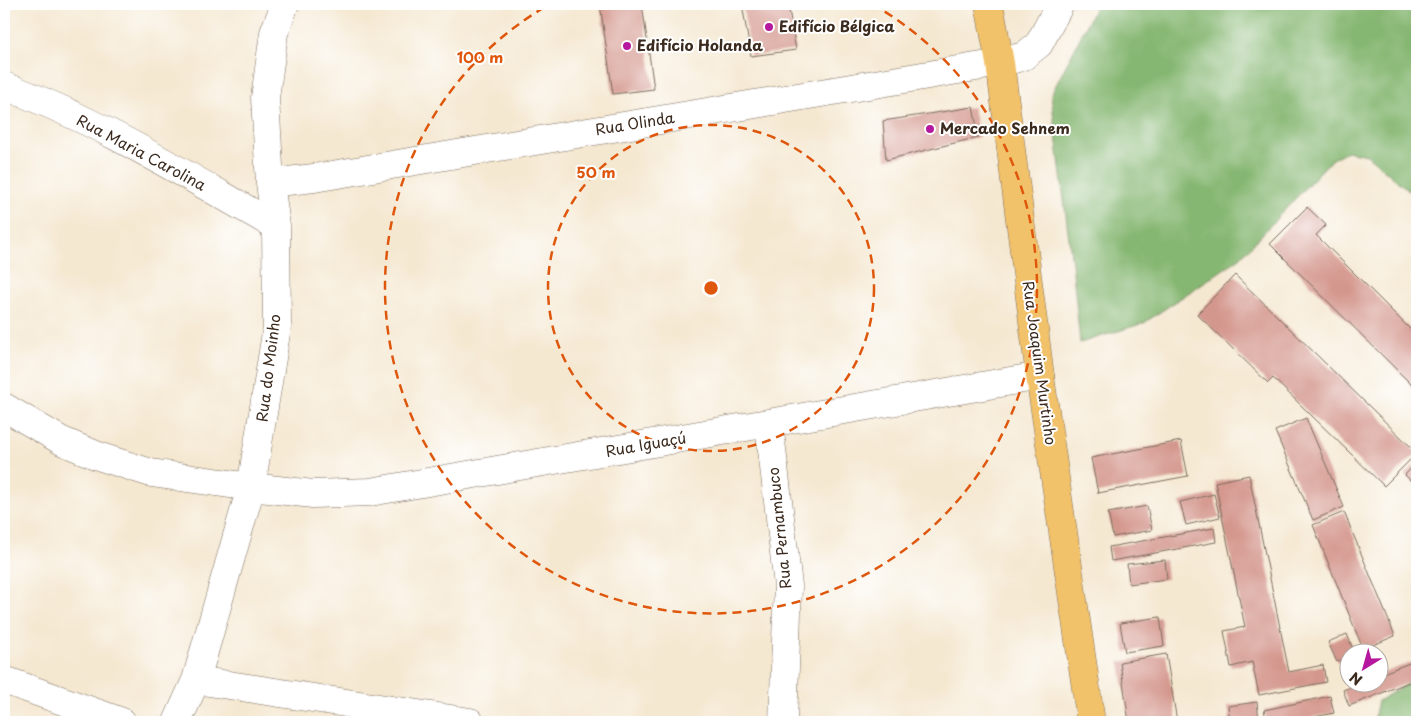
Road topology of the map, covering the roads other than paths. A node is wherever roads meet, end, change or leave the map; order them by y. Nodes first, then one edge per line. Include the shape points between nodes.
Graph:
1 (285, 4) edge
2 (990, 4) edge
3 (1060, 4) edge
4 (1000, 63) junction
5 (4, 86) edge
6 (270, 183) junction
7 (276, 226) junction
8 (1040, 376) junction
9 (4, 407) edge
10 (769, 424) junction
11 (251, 487) junction
12 (4, 680) edge
13 (196, 680) junction
14 (122, 722) edge
15 (178, 722) edge
16 (470, 722) edge
17 (783, 722) edge
18 (1091, 722) edge

1 - 6 street, Rua do Moinho via 274,33 265,98
2 - 4 main road, Rua Joaquim Murtinho
3 - 4 street, Rua Olinda via 1039,44 1024,56
4 - 6 street, Rua Olinda
4 - 8 main road, Rua Joaquim Murtinho
5 - 7 street, Rua Maria Carolina via 138,147
6 - 7 street, Rua do Moinho
7 - 11 street, Rua do Moinho via 277,327
8 - 10 street, Rua Iguaçú
8 - 18 main road, Rua Joaquim Murtinho
9 - 11 street, Rua Iguaçú via 62,441 98,456 151,473
10 - 11 street, Rua Iguaçú via 370,492 313,494
10 - 17 street, Rua Pernambuco via 788,586
11 - 13 street, Rua do Moinho
12 - 14 street
13 - 15 street, Rua do Moinho
13 - 16 street

